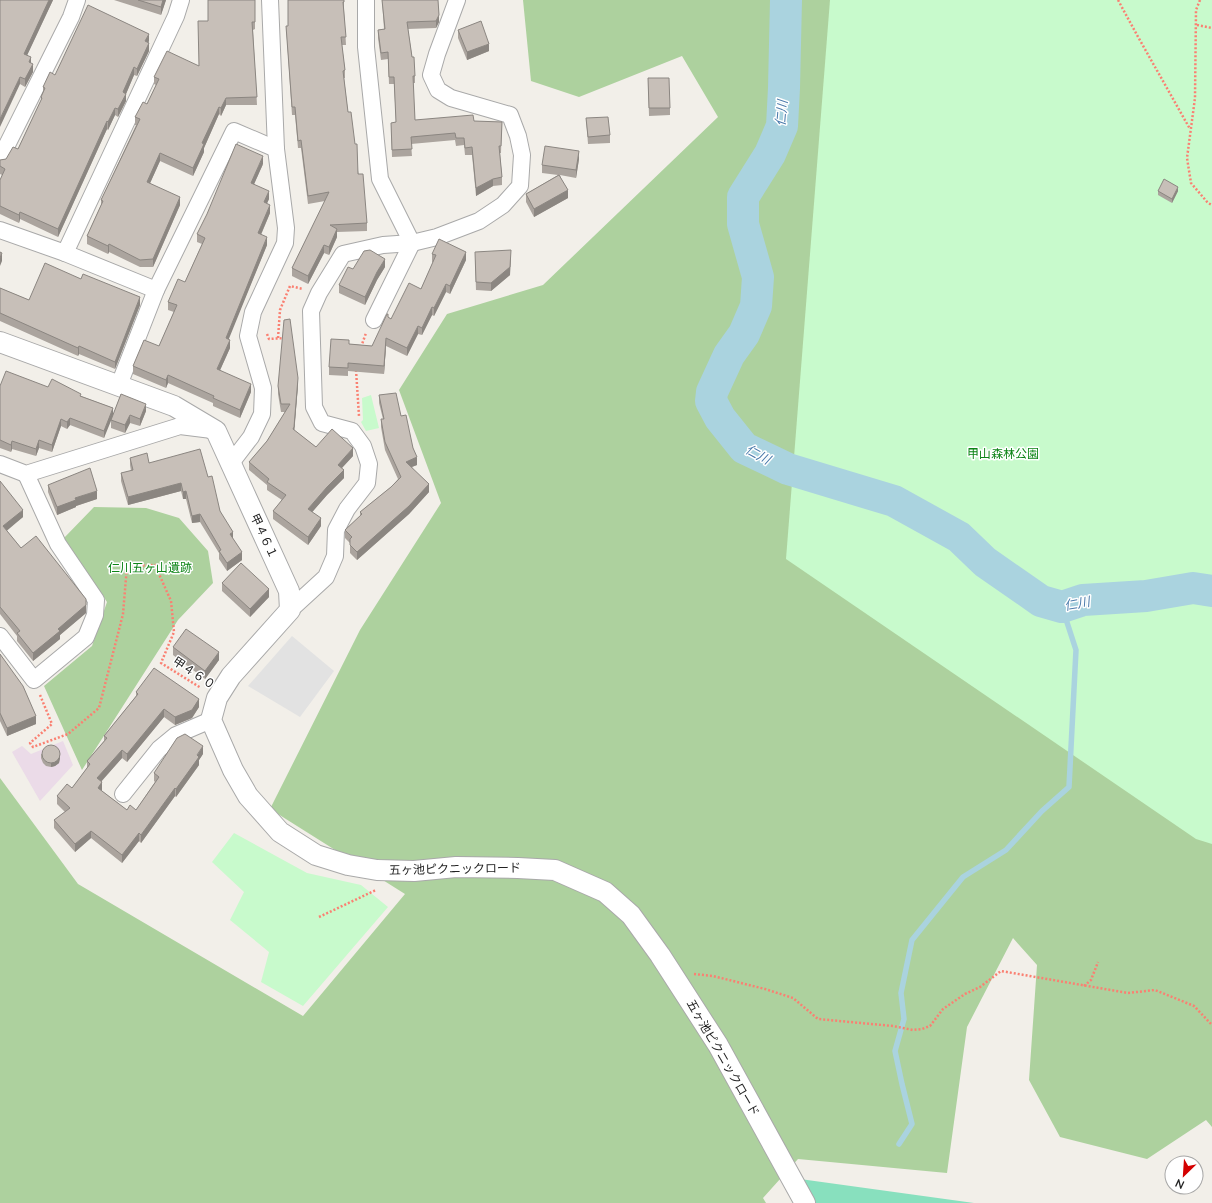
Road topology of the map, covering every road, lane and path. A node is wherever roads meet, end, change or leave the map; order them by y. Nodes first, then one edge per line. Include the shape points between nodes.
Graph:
1 (77, 0) edge
2 (181, 0) edge
3 (270, 0) edge
4 (366, 0) edge
5 (457, 0) edge
6 (1118, 0) edge
7 (1200, 0) edge
8 (1197, 25) junction
9 (1212, 28) edge
10 (1190, 129) junction
11 (276, 149) junction
12 (0, 159) edge
13 (1212, 206) edge
14 (0, 230) edge
15 (412, 243) junction
16 (65, 253) junction
17 (290, 286) dead end
18 (156, 290) junction
19 (253, 312) junction
20 (374, 320) joint
21 (278, 338) junction
22 (312, 338) junction
23 (0, 342) edge
24 (359, 353) edge
25 (356, 366) edge
26 (119, 385) junction
27 (216, 431) junction
28 (352, 431) junction
29 (231, 463) junction
30 (0, 464) edge
31 (26, 474) junction
32 (290, 610) junction
33 (0, 636) edge
34 (34, 680) junction
35 (217, 698) junction
36 (211, 720) junction
37 (123, 794) dead end
38 (379, 888) dead end
39 (319, 917) dead end
40 (1098, 962) dead end
41 (673, 975) junction
42 (1084, 986) junction
43 (1212, 1024) edge
44 (805, 1203) edge

1 - 12 street
2 - 16 street via 176,16
3 - 11 street
4 - 15 street via 366,47 380,179
5 - 15 street via 431,75 438,90 451,98 510,115 522,155 520,186 503,205 479,220
6 - 10 path
7 - 8 path via 1196,10
8 - 9 path
8 - 10 path
10 - 13 path via 1187,158 1191,183
11 - 18 street via 234,131
11 - 19 street via 286,228 285,243
14 - 16 street
15 - 20 street
15 - 22 street via 383,245 343,254 311,311
16 - 18 street
17 - 21 path via 280,310
18 - 26 street
19 - 21 path via 261,318 269,339
19 - 29 street via 248,336 263,388 262,414 251,437
20 - 24 path
21 - 22 path
22 - 28 street via 314,407 322,423
23 - 26 street
25 - 28 path via 359,416
26 - 27 street via 174,406
27 - 29 street, 甲４６１
27 - 31 street via 180,426
28 - 32 street via 363,446 369,464 367,483 346,509 336,530 335,556 326,577
29 - 32 street, 甲４６１ via 289,591
30 - 31 street
31 - 34 street via 58,544 96,600 95,615 86,637
32 - 35 street via 230,676
33 - 34 street
34 - 35 path, 甲４６０ via 52,724 30,743 33,747 68,734 99,708 123,614 127,566 155,566 171,601 174,632 161,663
35 - 36 street
36 - 37 street via 176,735 158,749
36 - 41 street, 五ヶ池ピクニックロード via 233,770 248,796 280,832 316,855 348,865 377,870 414,872 456,867 555,870 605,892 631,915
38 - 39 path
40 - 42 path via 1091,980
41 - 42 path via 713,976 765,989 793,998 818,1019 913,1030 930,1026 943,1009 1002,971
41 - 44 street, 五ヶ池ピクニックロード via 718,1045
42 - 43 path via 1128,993 1155,990 1194,1006

